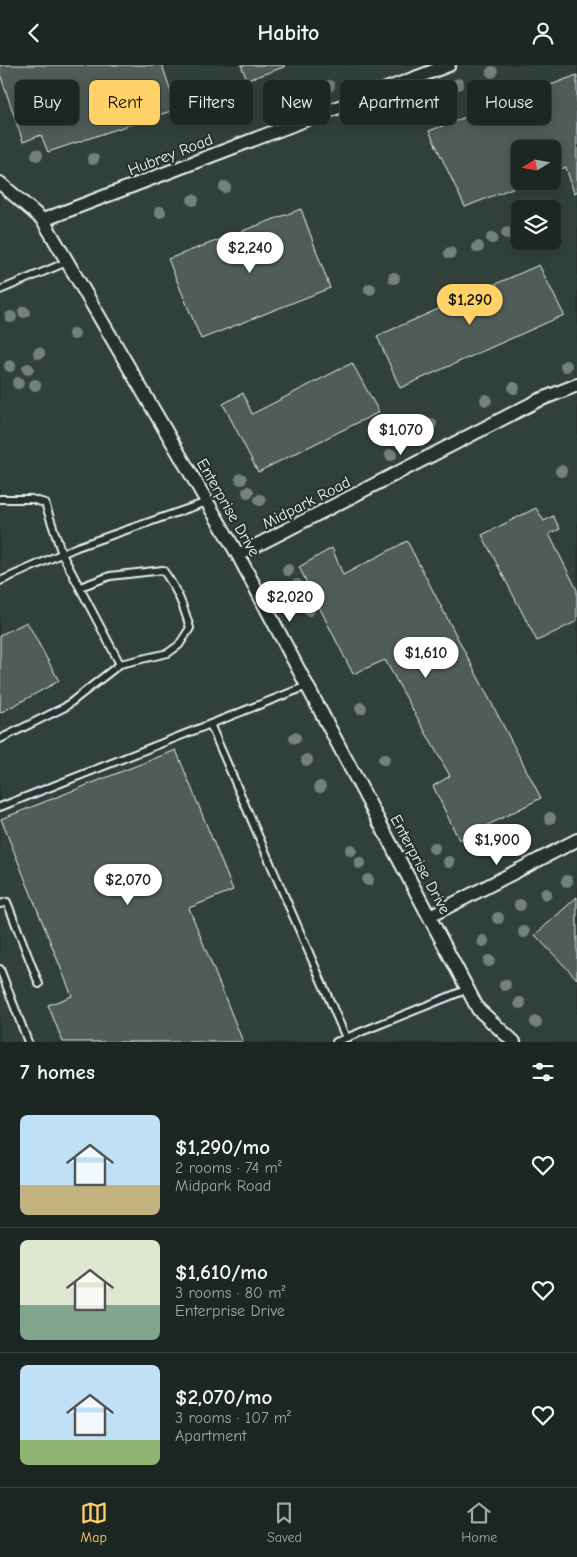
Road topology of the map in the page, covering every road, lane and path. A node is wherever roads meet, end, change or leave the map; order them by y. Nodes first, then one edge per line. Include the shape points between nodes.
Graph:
1 (449, 65) edge
2 (0, 183) edge
3 (42, 220) junction
4 (67, 262) junction
5 (0, 290) edge
6 (577, 385) edge
7 (0, 499) edge
8 (207, 502) junction
9 (62, 554) junction
10 (238, 555) junction
11 (0, 581) edge
12 (80, 587) junction
13 (120, 664) junction
14 (307, 686) junction
15 (210, 724) junction
16 (0, 739) edge
17 (0, 807) edge
18 (577, 840) edge
19 (0, 904) edge
20 (430, 916) junction
21 (0, 969) edge
22 (39, 984) dead end
23 (468, 989) junction
24 (346, 1038) junction
25 (28, 1042) edge
26 (336, 1042) edge
27 (514, 1042) edge

1 - 3 street, Hubrey Road
2 - 3 street, Enterprise Drive
3 - 4 street, Enterprise Drive
4 - 5 lane
4 - 8 street, Enterprise Drive
6 - 10 street, Midpark Road via 537,401
7 - 9 lane via 31,499 45,503
8 - 9 lane
8 - 10 street, Enterprise Drive
9 - 11 lane
9 - 12 lane
10 - 14 street, Enterprise Drive
12 - 13 lane
12 - 13 lane via 110,576 163,570 175,587 190,628 179,645 168,653
13 - 16 lane via 65,707
14 - 15 lane
14 - 20 street, Enterprise Drive
15 - 17 lane
15 - 24 lane
18 - 20 street
19 - 22 lane via 7,902
20 - 23 street, Enterprise Drive
21 - 25 lane
23 - 24 lane
23 - 27 street, Enterprise Drive via 478,1009
24 - 26 lane

